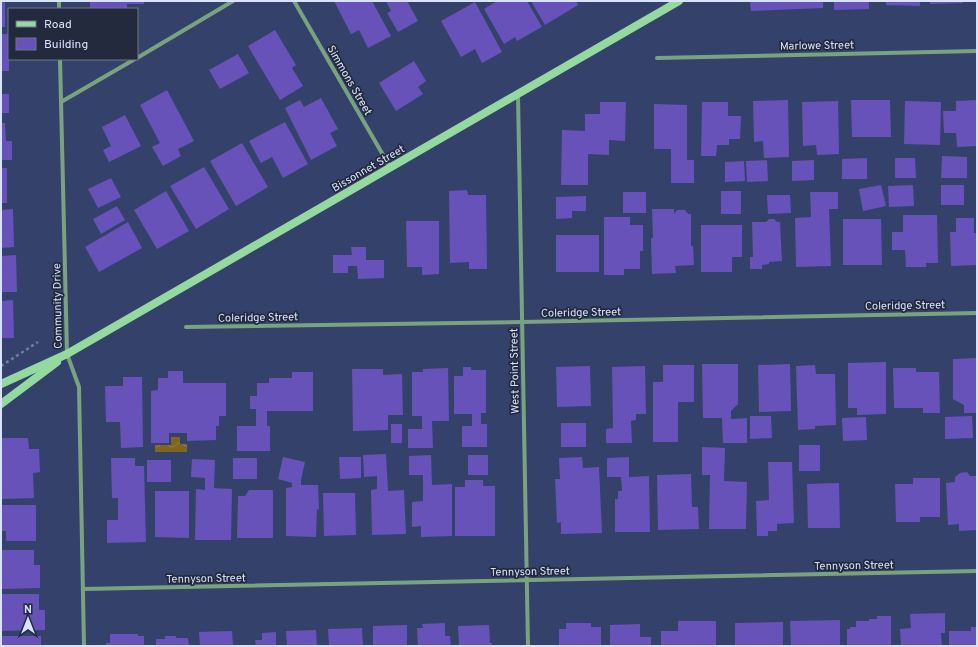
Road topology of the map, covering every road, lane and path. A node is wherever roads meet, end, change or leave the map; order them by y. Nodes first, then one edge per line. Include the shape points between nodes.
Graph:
1 (233, 1) edge
2 (294, 1) edge
3 (679, 1) edge
4 (977, 51) edge
5 (138, 57) edge
6 (657, 58) dead end
7 (60, 60) edge
8 (133, 60) edge
9 (518, 95) junction
10 (61, 102) junction
11 (390, 168) junction
12 (977, 312) edge
13 (522, 322) junction
14 (186, 327) dead end
15 (38, 342) dead end
16 (67, 354) junction
17 (1, 366) edge
18 (1, 384) edge
19 (1, 404) edge
20 (977, 571) edge
21 (527, 580) junction
22 (83, 589) junction
23 (84, 646) edge
24 (528, 646) edge

1 - 5 street
2 - 11 street, Simmons Street
3 - 9 main road, Bissonnet Street
4 - 6 street, Marlowe Street
7 - 10 street, Community Drive
8 - 10 street
9 - 11 main road, Bissonnet Street
9 - 13 street, West Point Street
10 - 16 street, Community Drive
11 - 16 main road, Bissonnet Street
12 - 13 street, Coleridge Street
13 - 14 street, Coleridge Street
13 - 21 street, West Point Street
15 - 17 path
16 - 18 main road, Bissonnet Street
16 - 19 main road, Bissonnet Street
16 - 22 street, Community Drive via 79,387
20 - 21 street, Tennyson Street
21 - 22 street, Tennyson Street
21 - 24 street, West Point Street
22 - 23 street, Community Drive

